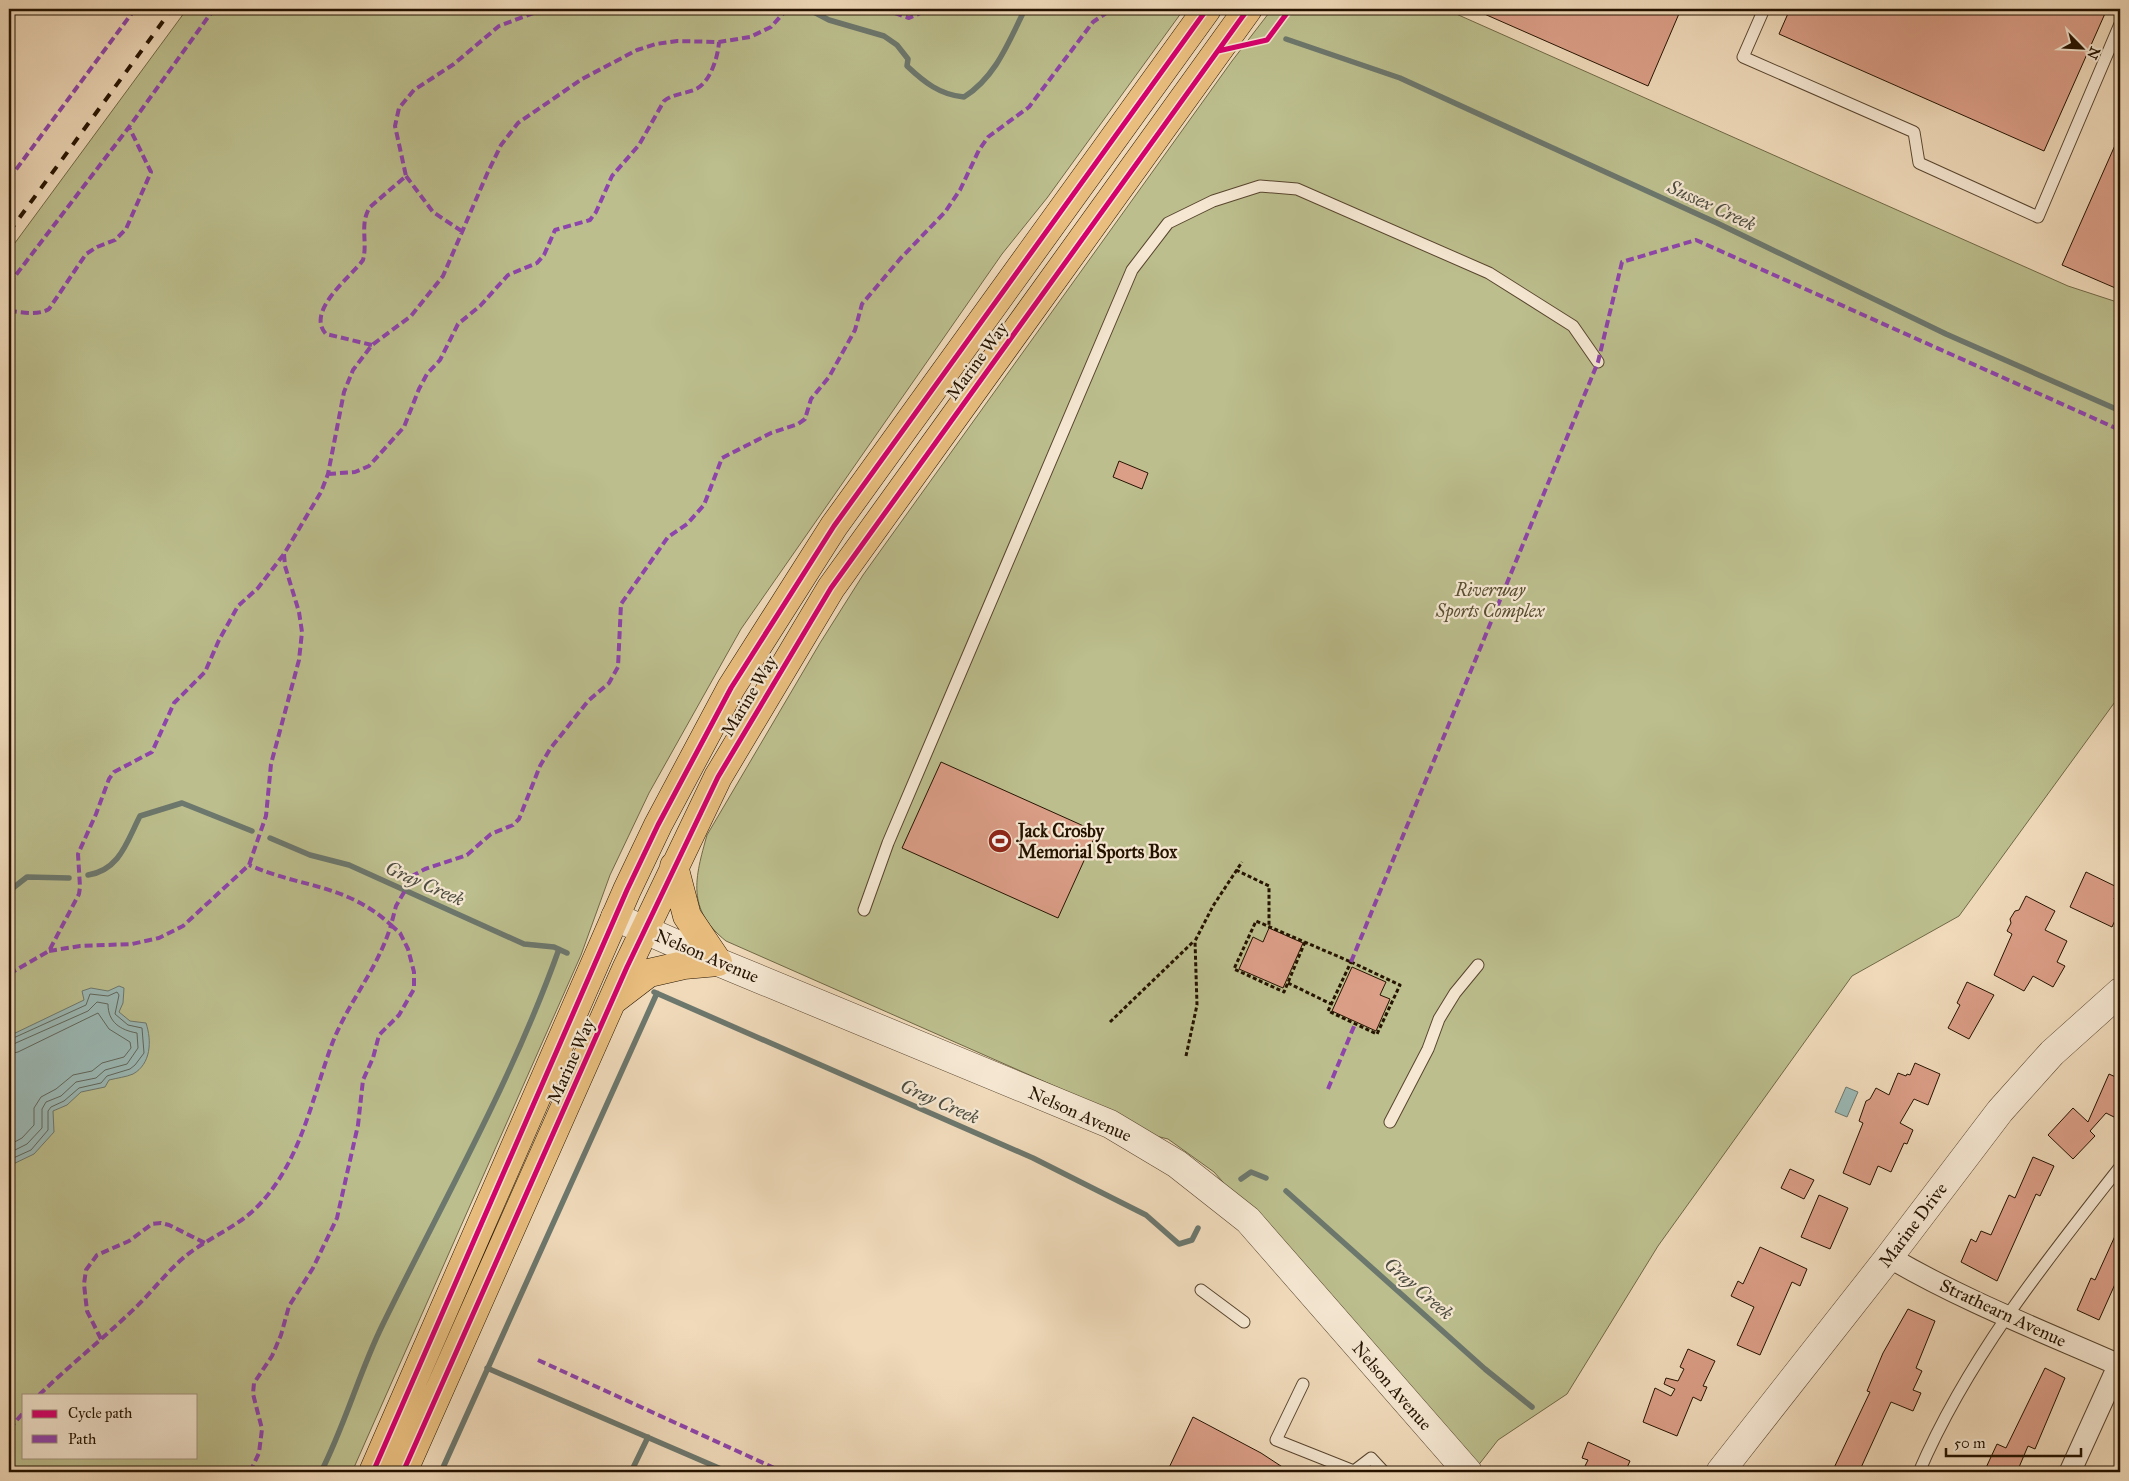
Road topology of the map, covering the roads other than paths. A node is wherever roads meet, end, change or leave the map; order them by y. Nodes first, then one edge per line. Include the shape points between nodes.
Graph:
1 (1208, 9) edge
2 (1248, 9) edge
3 (1764, 9) edge
4 (2120, 24) edge
5 (1598, 362) dead end
6 (674, 866) junction
7 (864, 910) dead end
8 (615, 916) junction
9 (645, 930) junction
10 (718, 962) junction
11 (1478, 965) dead end
12 (2120, 992) edge
13 (612, 1001) junction
14 (1390, 1122) dead end
15 (2120, 1167) edge
16 (1889, 1257) junction
17 (1201, 1290) dead end
18 (2008, 1316) junction
19 (1244, 1322) dead end
20 (2119, 1364) edge
21 (1303, 1384) dead end
22 (373, 1472) edge
23 (403, 1472) edge
24 (1384, 1472) edge
25 (1468, 1472) edge
26 (1720, 1472) edge
27 (1919, 1472) edge
28 (2070, 1472) edge

1 - 8 main road, Marine Way via 834,526 731,688
2 - 6 main road, Marine Way via 831,588 718,777
3 - 4 lane via 1743,57 1914,132 1919,162 2038,216
5 - 7 lane via 1573,326 1489,273 1297,189 1260,186 1212,201 1168,224 1132,270 888,843
6 - 9 main road, Marine Way
6 - 10 main road via 687,916
8 - 9 street, Nelson Avenue
8 - 22 main road, Marine Way
9 - 10 street, Nelson Avenue
9 - 13 main road, Marine Way
10 - 13 main road via 649,973
10 - 25 street, Nelson Avenue via 1110,1124 1177,1164 1248,1220
11 - 14 lane via 1439,1019 1428,1049
12 - 16 street, Marine Drive via 2052,1053 2000,1111
13 - 23 main road, Marine Way
15 - 18 lane
16 - 18 street, Strathearn Avenue
16 - 26 street, Marine Drive
17 - 19 lane
18 - 20 street, Strathearn Avenue
18 - 27 lane via 1936,1432
20 - 28 street
21 - 24 lane via 1276,1440 1354,1472 1371,1458

